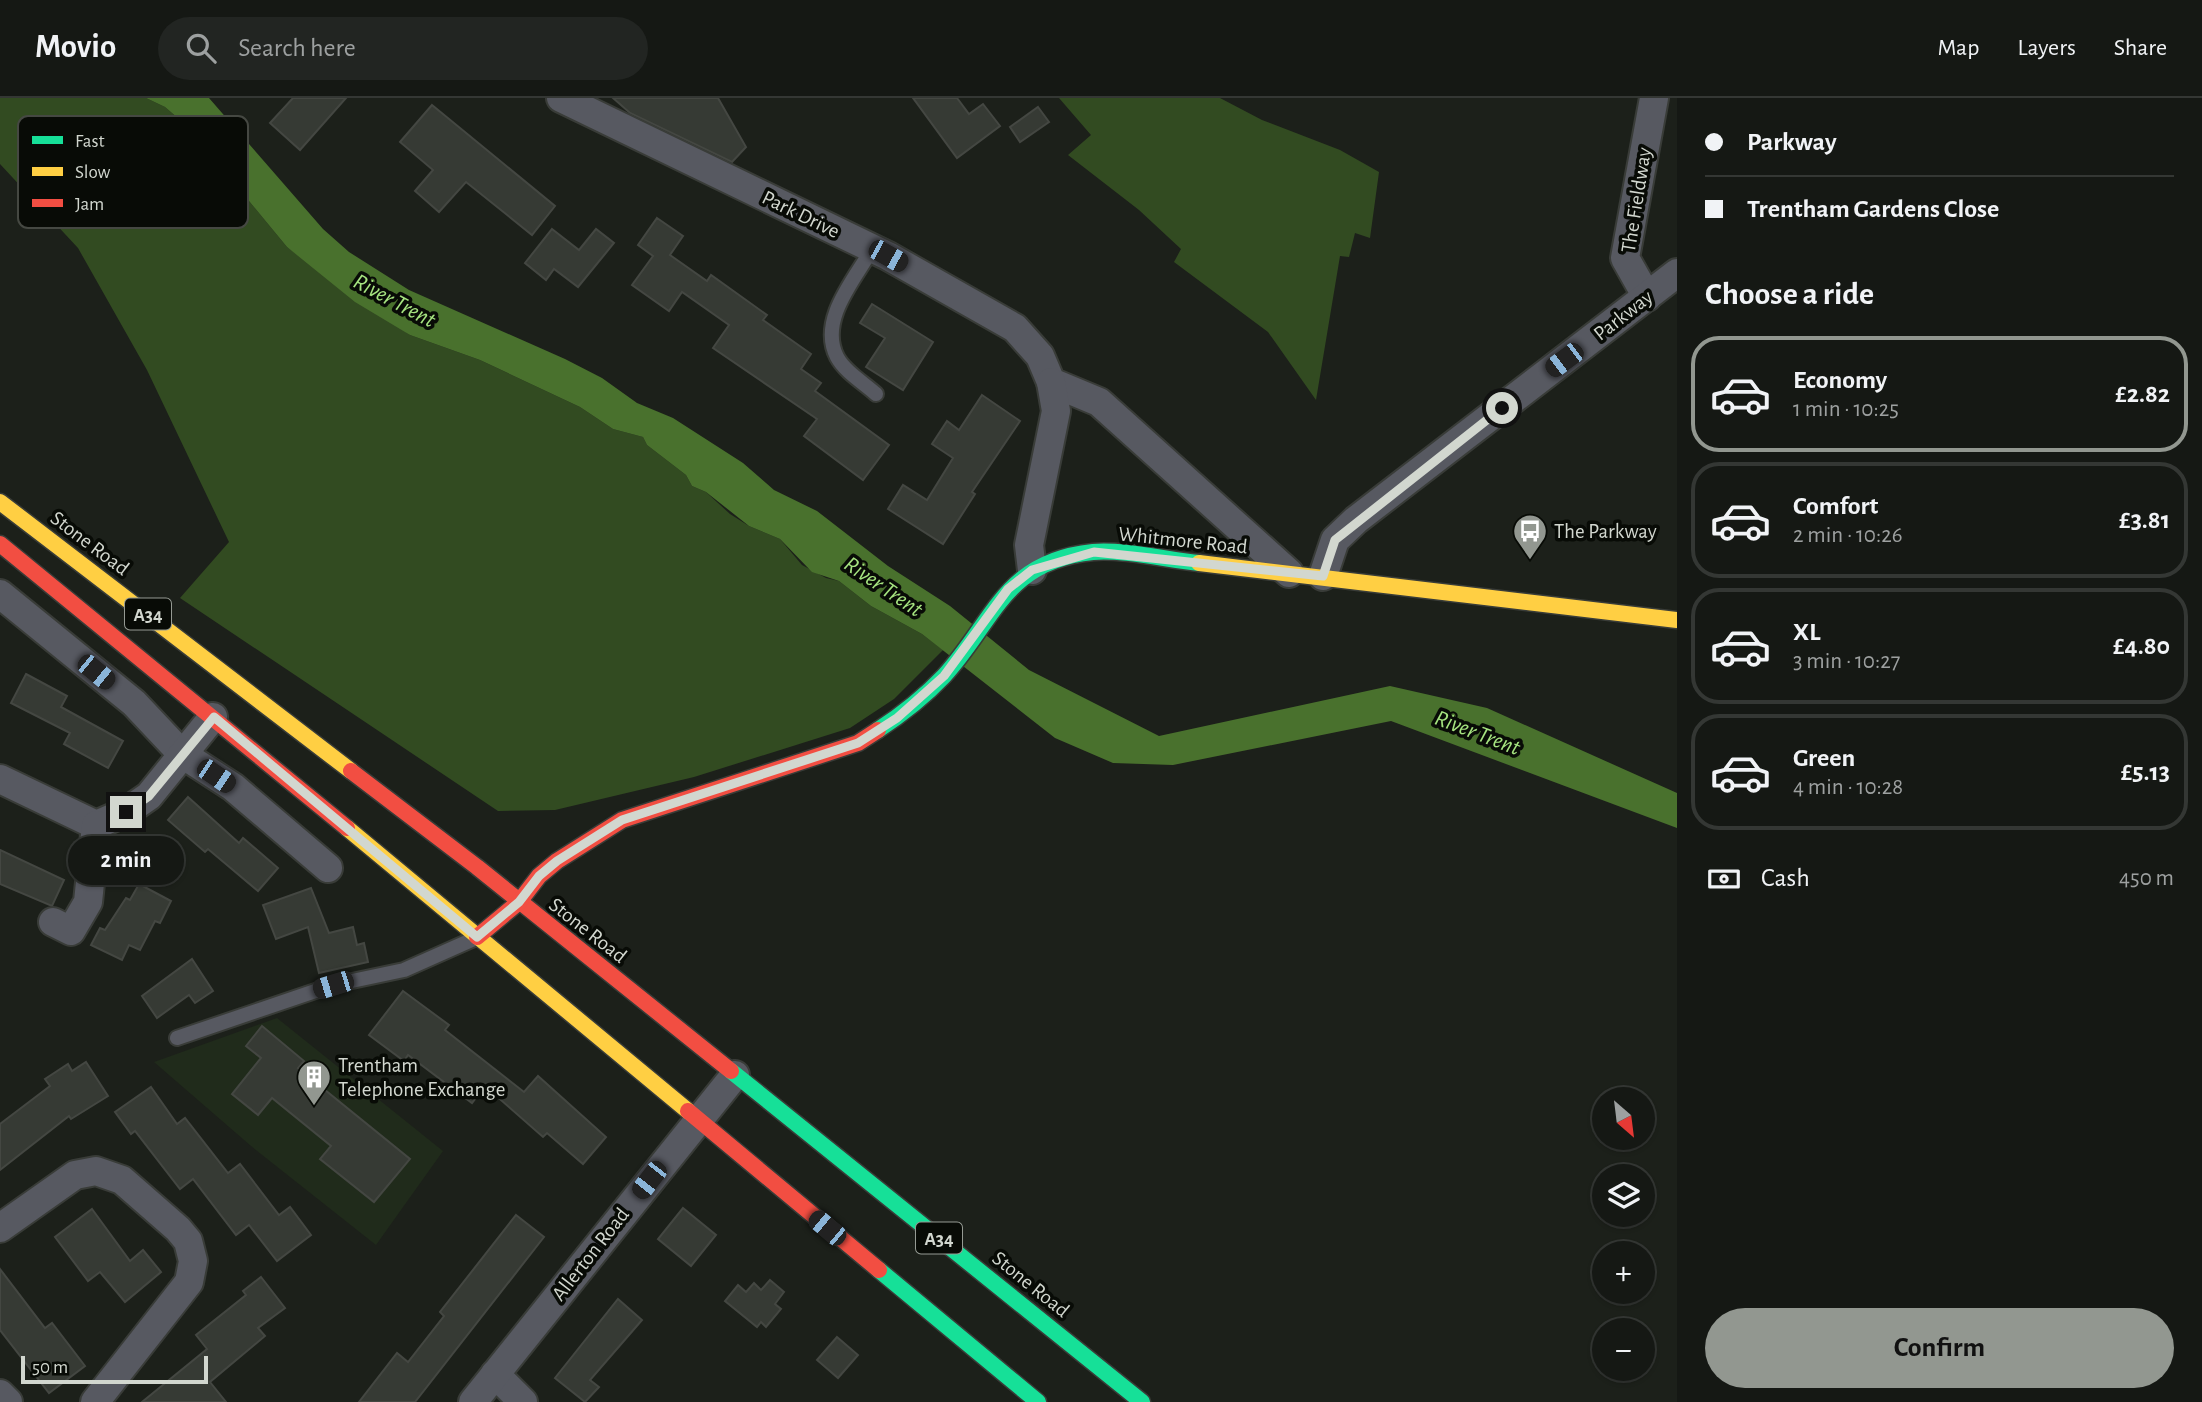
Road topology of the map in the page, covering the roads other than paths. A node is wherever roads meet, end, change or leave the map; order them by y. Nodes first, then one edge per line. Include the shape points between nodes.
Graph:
1 (561, 98) edge
2 (1654, 98) edge
3 (872, 248) junction
4 (1677, 273) edge
5 (1647, 297) junction
6 (1051, 382) junction
7 (876, 394) dead end
8 (0, 502) edge
9 (0, 544) edge
10 (1032, 570) junction
11 (1289, 573) junction
12 (1323, 576) junction
13 (0, 594) edge
14 (1677, 620) edge
15 (214, 717) junction
16 (182, 754) junction
17 (0, 779) edge
18 (96, 824) junction
19 (328, 869) dead end
20 (519, 902) junction
21 (53, 922) dead end
22 (477, 937) junction
23 (177, 1038) dead end
24 (735, 1075) junction
25 (697, 1120) junction
26 (0, 1228) edge
27 (495, 1374) junction
28 (0, 1394) edge
29 (8, 1402) edge
30 (95, 1402) edge
31 (473, 1402) edge
32 (523, 1402) edge
33 (1038, 1402) edge
34 (1142, 1402) edge

1 - 3 street, Park Drive
2 - 5 street, The Fieldway via 1625,258
3 - 6 street, Park Drive via 1015,328 1040,356
3 - 7 lane via 835,313 831,334 837,357
4 - 5 street, Parkway
5 - 12 street, Parkway via 1356,520 1335,540
6 - 10 street, Park Drive via 1056,411 1029,545
6 - 11 street via 1099,402
8 - 20 main road, Stone Road / A34
9 - 15 main road, A34
10 - 11 main road, Whitmore Road via 1094,552
10 - 20 main road, Whitmore Road via 1008,589 944,676 897,718 858,743 622,820 557,861
11 - 12 main road, Whitmore Road
12 - 14 main road, Whitmore Road
13 - 16 street via 134,703
15 - 16 street
15 - 22 main road, A34
16 - 18 street via 149,796
16 - 19 street via 233,788
17 - 18 street
18 - 21 street via 88,902 71,931
20 - 22 main road, Whitmore Road
20 - 24 main road, Stone Road / A34
22 - 23 lane via 404,970 333,985
22 - 25 main road, A34
24 - 25 street, Allerton Road
24 - 34 main road, Stone Road / A34
25 - 27 street, Allerton Road
25 - 33 main road, A34
26 - 30 street via 75,1175 96,1171 122,1180 188,1241 192,1261 189,1282
27 - 31 street, Allerton Road
27 - 32 street
28 - 29 street

